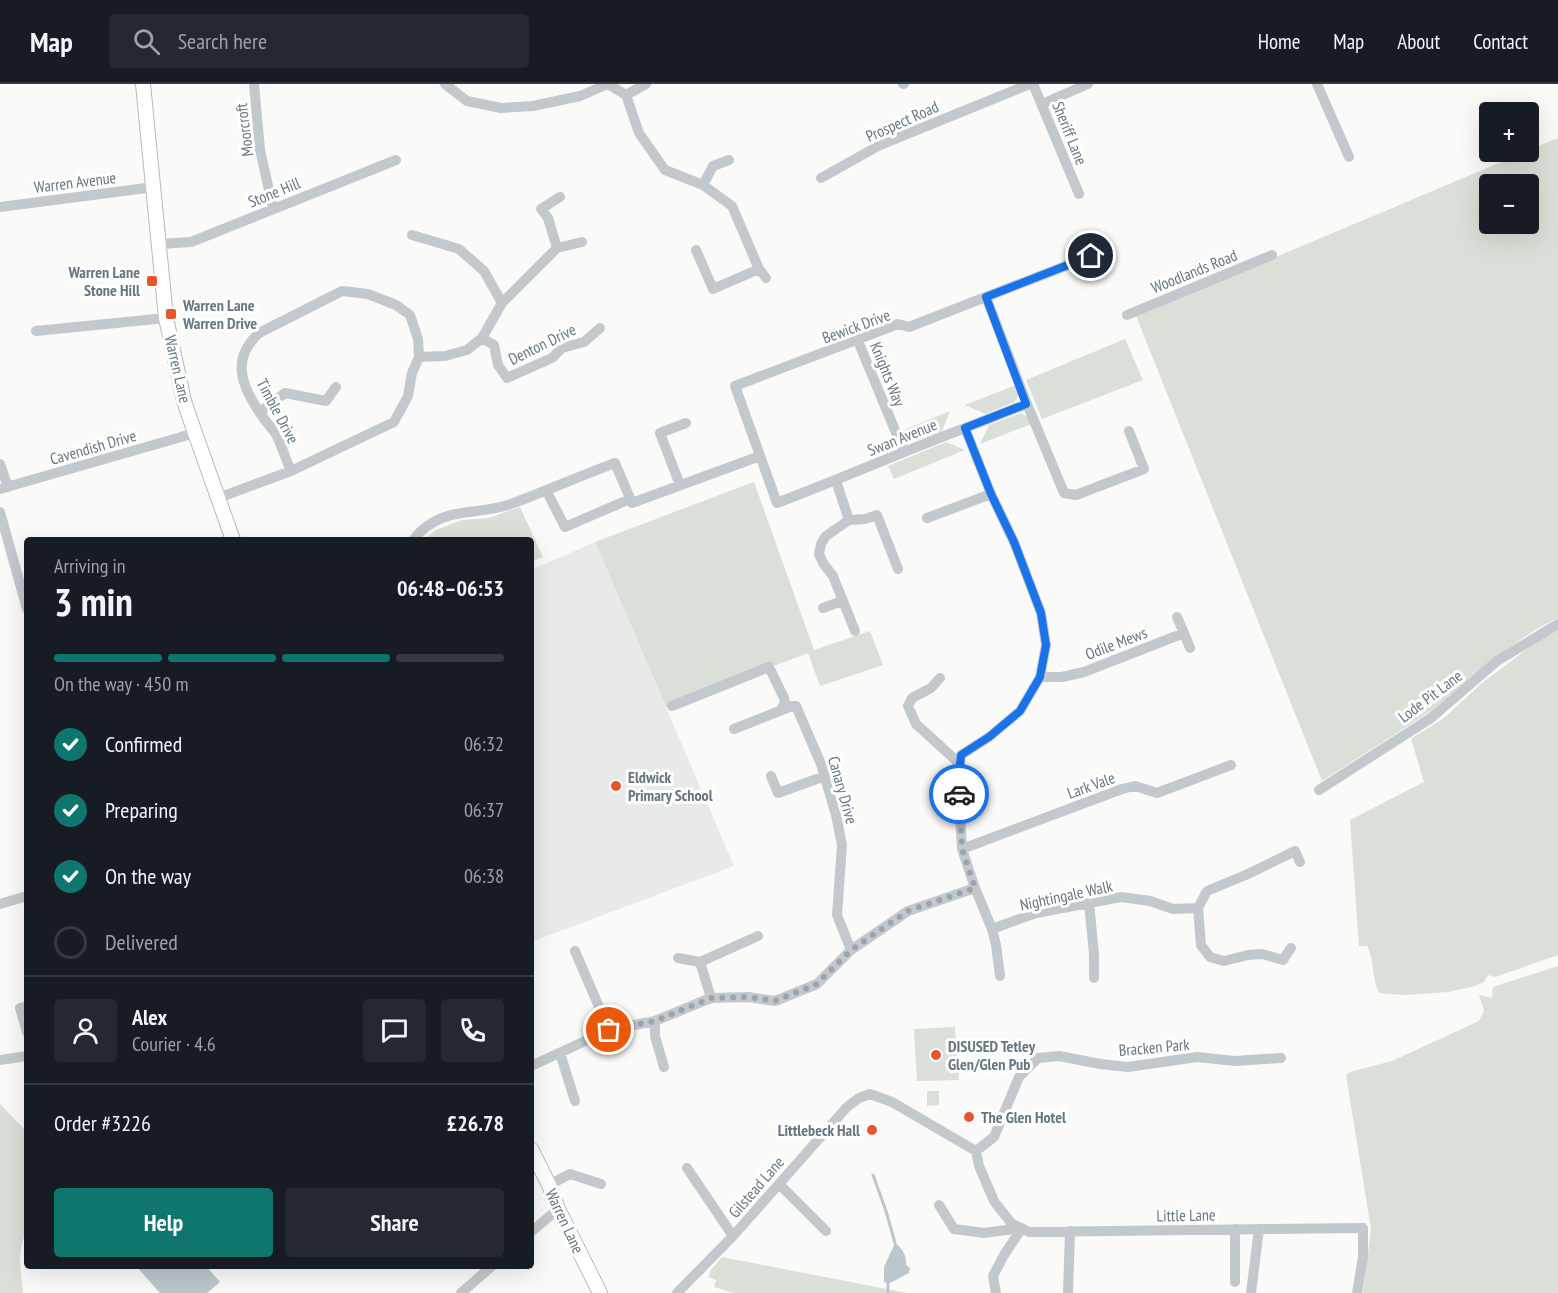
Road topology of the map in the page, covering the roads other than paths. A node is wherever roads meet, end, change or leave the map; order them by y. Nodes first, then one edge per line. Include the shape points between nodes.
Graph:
1 (143, 84) edge
2 (254, 84) edge
3 (445, 84) edge
4 (608, 84) edge
5 (646, 84) edge
6 (1032, 84) edge
7 (1088, 84) edge
8 (1317, 84) edge
9 (626, 95) junction
10 (1042, 104) junction
11 (1349, 157) dead end
12 (396, 160) dead end
13 (729, 160) dead end
14 (821, 178) dead end
15 (703, 185) junction
16 (154, 187) junction
17 (1078, 194) dead end
18 (560, 197) dead end
19 (0, 207) edge
20 (273, 208) junction
21 (412, 235) dead end
22 (582, 242) dead end
23 (160, 244) junction
24 (557, 248) junction
25 (696, 250) dead end
26 (1272, 255) dead end
27 (1091, 256) dead end
28 (986, 297) junction
29 (502, 303) junction
30 (1127, 315) dead end
31 (166, 318) junction
32 (600, 328) dead end
33 (36, 331) dead end
34 (482, 338) junction
35 (858, 341) junction
36 (419, 357) junction
37 (336, 387) dead end
38 (1026, 404) junction
39 (260, 412) junction
40 (686, 423) dead end
41 (965, 428) junction
42 (1129, 431) dead end
43 (195, 433) junction
44 (904, 452) junction
45 (760, 456) junction
46 (0, 464) edge
47 (291, 471) junction
48 (836, 481) junction
49 (681, 485) junction
50 (4, 488) edge
51 (546, 490) junction
52 (991, 494) junction
53 (218, 498) junction
54 (630, 499) junction
55 (0, 512) edge
56 (927, 518) dead end
57 (849, 520) junction
58 (231, 537) edge
59 (416, 537) edge
60 (898, 569) dead end
61 (24, 598) edge
62 (842, 601) junction
63 (823, 608) dead end
64 (1177, 617) dead end
65 (1558, 624) edge
66 (855, 631) dead end
67 (1184, 633) junction
68 (1190, 648) dead end
69 (1040, 677) junction
70 (940, 678) dead end
71 (672, 706) dead end
72 (780, 711) junction
73 (734, 729) dead end
74 (960, 764) junction
75 (1231, 765) dead end
76 (771, 776) dead end
77 (825, 776) junction
78 (1319, 790) dead end
79 (962, 849) junction
80 (1300, 862) dead end
81 (975, 888) junction
82 (24, 897) edge
83 (1089, 903) junction
84 (0, 904) edge
85 (1198, 908) junction
86 (992, 930) junction
87 (758, 936) dead end
88 (1291, 948) dead end
89 (851, 950) junction
90 (574, 951) dead end
91 (678, 958) dead end
92 (700, 962) junction
93 (1000, 976) dead end
94 (1094, 978) dead end
95 (711, 998) junction
96 (24, 1007) edge
97 (655, 1021) junction
98 (24, 1022) edge
99 (609, 1030) junction
100 (560, 1053) junction
101 (24, 1056) edge
102 (1281, 1058) dead end
103 (0, 1060) edge
104 (534, 1065) edge
105 (664, 1067) dead end
106 (575, 1101) dead end
107 (976, 1151) junction
108 (534, 1155) edge
109 (687, 1168) dead end
110 (601, 1184) dead end
111 (779, 1184) junction
112 (549, 1185) junction
113 (939, 1205) dead end
114 (558, 1209) junction
115 (1016, 1226) junction
116 (534, 1229) edge
117 (1235, 1229) junction
118 (1259, 1229) junction
119 (826, 1231) dead end
120 (1070, 1231) junction
121 (733, 1236) junction
122 (489, 1269) edge
123 (1235, 1282) dead end
124 (461, 1293) edge
125 (600, 1293) edge
126 (677, 1293) edge
127 (996, 1293) edge
128 (1068, 1293) edge
129 (1251, 1293) edge
130 (1357, 1293) edge

1 - 16 street, Warren Lane
2 - 20 street, Moorcroft via 260,150
3 - 4 street via 467,101 501,108 580,96
4 - 9 street
5 - 9 street
6 - 10 street, Sheriff Lane
6 - 14 street, Prospect Road via 880,145
7 - 10 street
8 - 11 street
9 - 15 street via 639,133 665,170
10 - 17 street, Sheriff Lane
12 - 20 street, Stone Hill
13 - 15 street via 713,165
15 - 25 street via 732,206 763,274 713,289
16 - 19 street, Warren Avenue
16 - 23 street, Warren Lane
18 - 24 street via 542,209
20 - 23 street, Stone Hill via 191,242
21 - 29 street via 459,249 484,271
22 - 24 street
23 - 31 street, Warren Lane
24 - 29 street
26 - 30 street, Woodlands Road
27 - 28 street, Bewick Drive
28 - 35 street, Bewick Drive via 909,327 898,324
28 - 38 street
29 - 34 street
31 - 33 street
31 - 43 street, Warren Lane
32 - 34 street, Denton Drive via 584,342 562,348 552,358 507,378 498,365 494,345
34 - 36 street via 467,350
35 - 44 street, Knights Way
35 - 45 street, Bewick Drive via 735,386
36 - 39 street, Timble Drive via 410,315 368,294 342,291 250,341 241,366 246,390
36 - 47 street, Timble Drive via 408,396 394,422
37 - 39 street via 326,401 285,393
38 - 41 street, Swan Avenue
38 - 42 street via 1064,493 1076,495 1144,468
39 - 47 street, Timble Drive via 276,435
40 - 49 street via 660,433
41 - 44 street, Swan Avenue
41 - 52 street
43 - 50 street, Cavendish Drive
43 - 53 street, Warren Lane
44 - 48 street, Swan Avenue
45 - 48 street, Swan Avenue via 777,503
45 - 49 street
46 - 50 street
47 - 53 street, Timble Drive
48 - 57 street
49 - 54 street via 632,503
51 - 54 street via 565,527
51 - 54 street via 615,463
51 - 59 street via 488,510 444,516
52 - 56 street
52 - 69 street via 1041,613 1046,645
53 - 58 street, Warren Lane
55 - 61 street
57 - 60 street via 877,515
57 - 62 street via 826,536 819,554
62 - 63 street
62 - 66 street
64 - 67 street
65 - 78 street, Lode Pit Lane via 1497,661 1431,718
67 - 68 street
67 - 69 street, Odile Mews via 1084,672
69 - 74 street via 1020,711 961,755
70 - 74 street via 932,688 912,698 908,706 916,724
71 - 72 street via 769,667 784,698
72 - 73 street
72 - 77 street, Canary Drive via 796,706
74 - 79 street
75 - 79 street, Lark Vale via 1157,793 1135,786 1122,789
76 - 77 street via 778,794
77 - 89 street, Canary Drive via 842,845 837,915
79 - 81 street
80 - 85 street via 1295,851 1207,891
81 - 86 street
81 - 89 street via 908,911
82 - 84 street
83 - 85 street, Nightingale Walk via 1121,897 1173,909
83 - 86 street, Nightingale Walk via 1036,913
83 - 94 street
85 - 88 street via 1201,945 1210,957 1224,960 1262,954 1287,963
86 - 93 street
87 - 92 street
89 - 95 street via 817,984 775,1001
90 - 99 street
91 - 92 street
92 - 95 street
95 - 97 street
96 - 98 street via 20,1008
97 - 99 street
97 - 105 street
99 - 100 street
100 - 104 street
100 - 106 street
101 - 103 street
102 - 107 street, Bracken Park via 1197,1058 1128,1067 1059,1056 1038,1058 1019,1077 994,1137
107 - 111 street, Gilstead Lane via 892,1102 870,1094 847,1107
107 - 115 street via 994,1201
108 - 112 street, Warren Lane
109 - 121 street
110 - 112 street via 570,1174
111 - 119 street
111 - 121 street, Gilstead Lane
112 - 114 street, Warren Lane
113 - 115 street, Little Lane via 954,1229 984,1233
114 - 116 street
114 - 125 street, Warren Lane
115 - 120 street, Little Lane via 1029,1232
115 - 127 street via 993,1276
117 - 118 street, Little Lane
117 - 120 street, Little Lane
117 - 123 street
118 - 129 street
118 - 130 street, Little Lane via 1363,1227
120 - 128 street
121 - 126 street, Gilstead Lane
122 - 124 street

